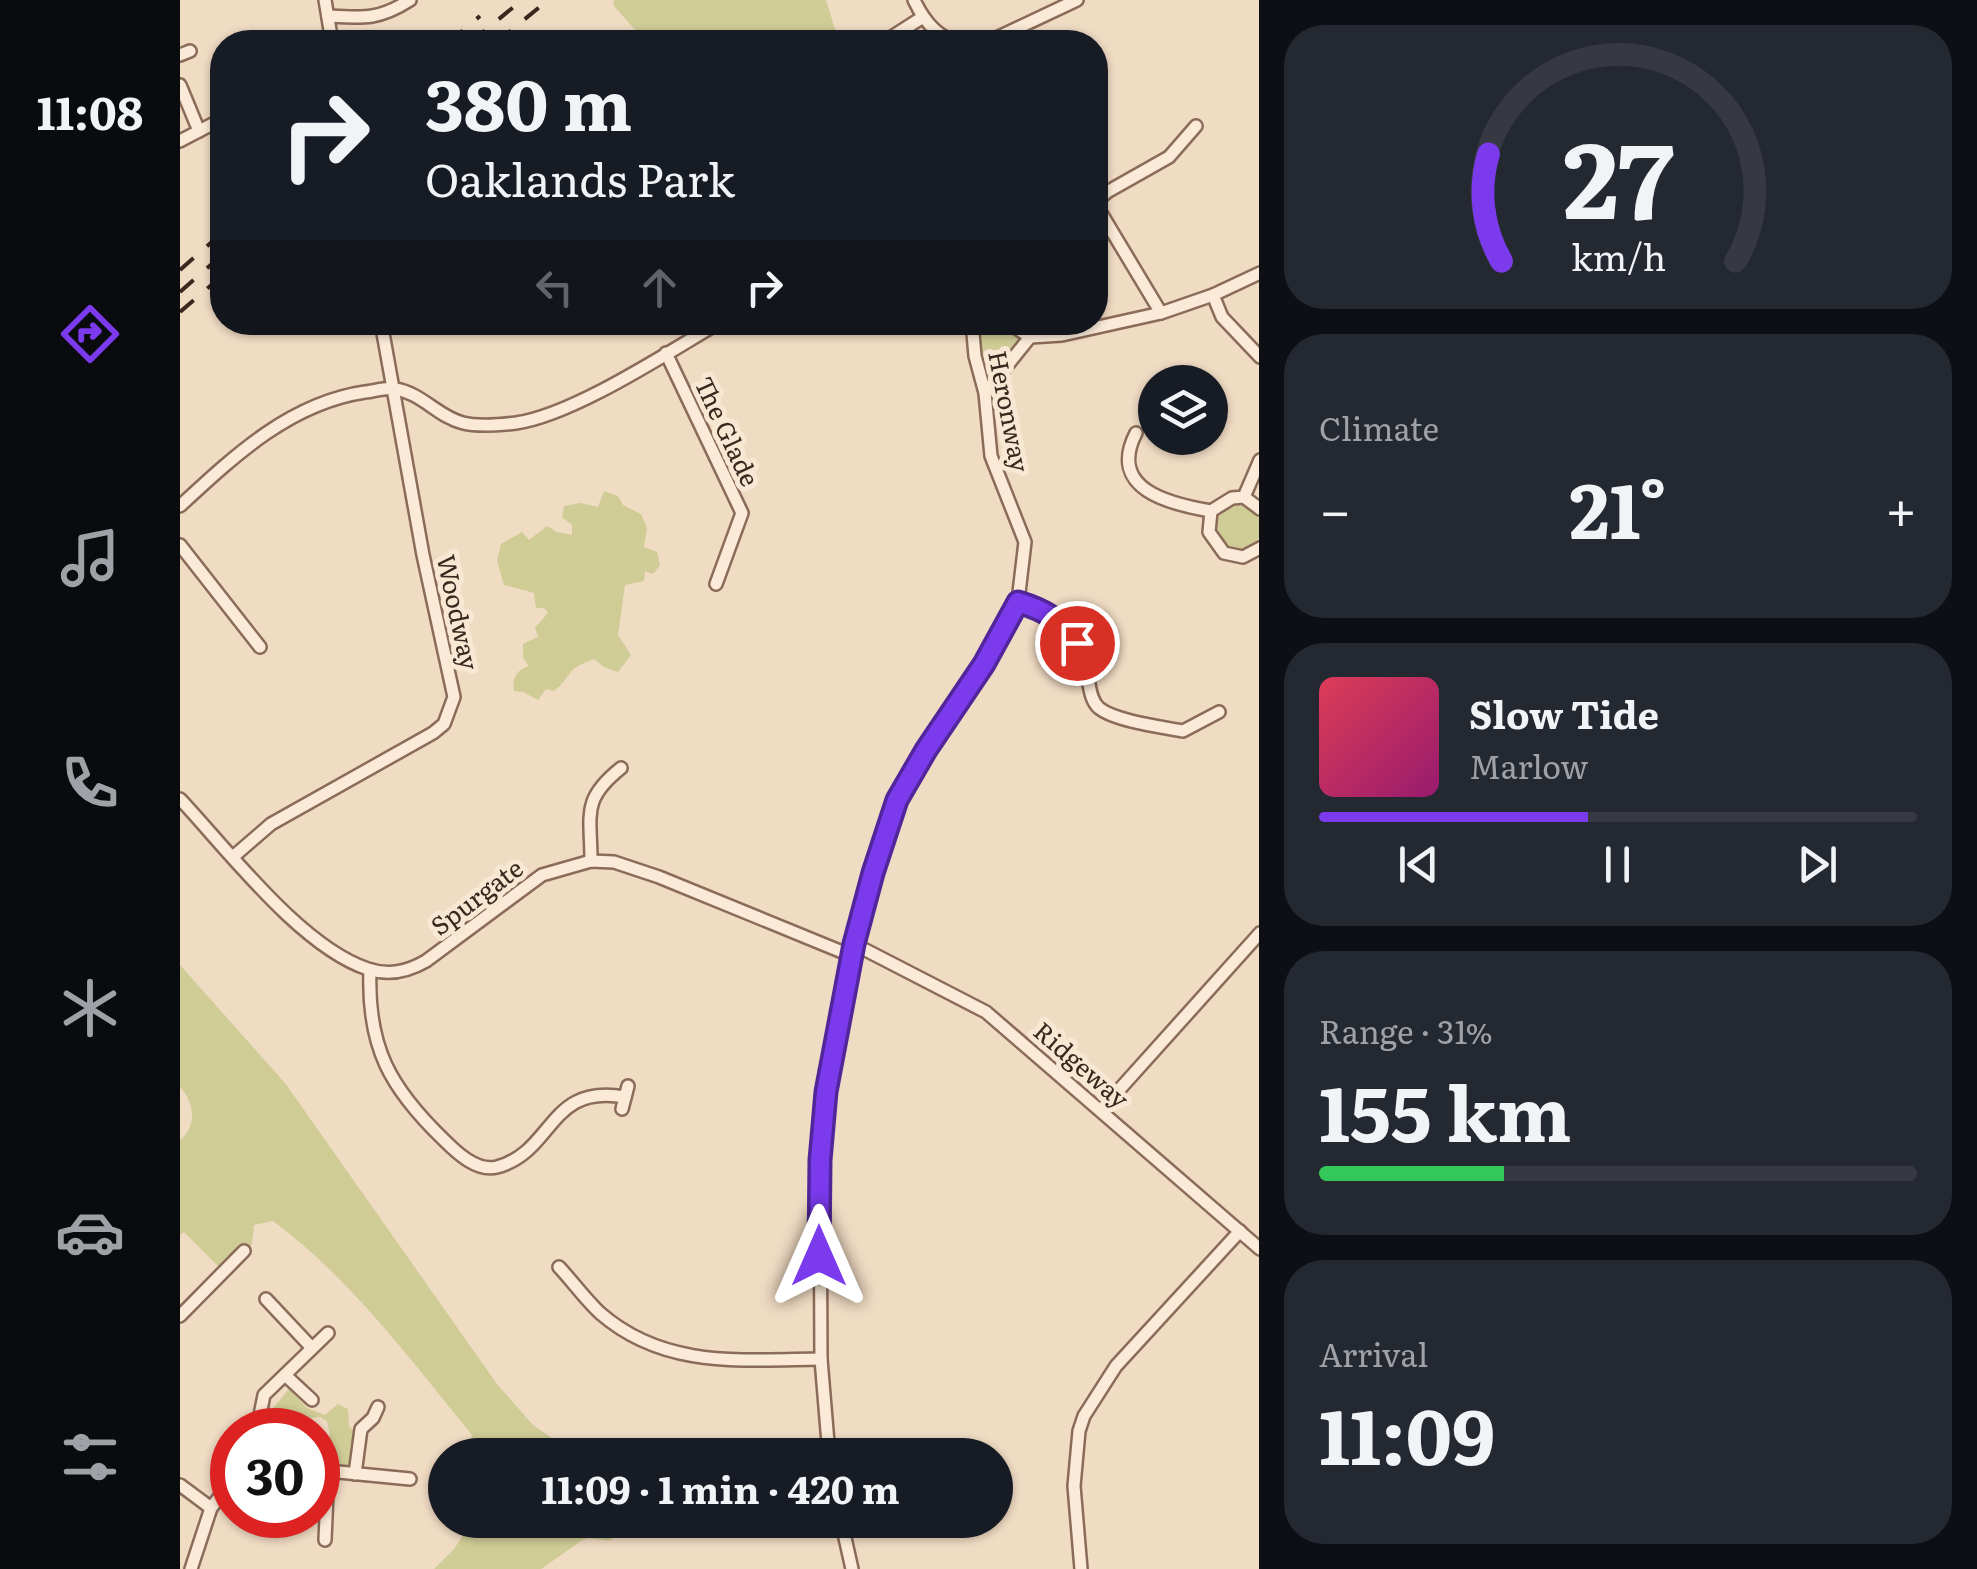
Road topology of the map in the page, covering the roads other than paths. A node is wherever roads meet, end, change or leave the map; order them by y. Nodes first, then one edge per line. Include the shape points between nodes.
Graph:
1 (325, 0) edge
2 (410, 0) edge
3 (914, 0) edge
4 (1077, 0) edge
5 (328, 16) junction
6 (922, 18) junction
7 (330, 30) edge
8 (903, 30) edge
9 (936, 30) edge
10 (1013, 30) edge
11 (180, 85) edge
12 (210, 125) edge
13 (1196, 126) dead end
14 (199, 131) junction
15 (180, 141) edge
16 (1108, 191) edge
17 (1108, 225) edge
18 (1259, 273) edge
19 (1213, 295) junction
20 (1160, 313) junction
21 (1108, 325) edge
22 (383, 335) edge
23 (698, 335) edge
24 (973, 335) edge
25 (1027, 335) edge
26 (1062, 335) edge
27 (1030, 337) junction
28 (666, 354) junction
29 (1259, 355) edge
30 (393, 388) junction
31 (985, 392) junction
32 (1136, 433) dead end
33 (1259, 462) edge
34 (1244, 497) junction
35 (180, 506) edge
36 (1259, 508) edge
37 (1211, 511) junction
38 (180, 545) edge
39 (1259, 548) edge
40 (716, 584) dead end
41 (1018, 602) junction
42 (260, 647) dead end
43 (1219, 712) dead end
44 (620, 768) dead end
45 (180, 799) edge
46 (234, 856) junction
47 (591, 861) junction
48 (1259, 934) edge
49 (853, 949) junction
50 (370, 970) junction
51 (625, 1097) dead end
52 (1101, 1110) junction
53 (1240, 1230) junction
54 (1259, 1248) edge
55 (244, 1251) dead end
56 (559, 1267) dead end
57 (266, 1298) dead end
58 (180, 1316) edge
59 (328, 1334) dead end
60 (312, 1348) junction
61 (821, 1360) junction
62 (284, 1374) junction
63 (312, 1400) dead end
64 (378, 1407) dead end
65 (261, 1408) edge
66 (828, 1438) edge
67 (340, 1473) edge
68 (355, 1474) junction
69 (410, 1479) dead end
70 (180, 1485) edge
71 (210, 1507) edge
72 (210, 1511) edge
73 (845, 1538) edge
74 (191, 1569) edge
75 (852, 1569) edge
76 (1081, 1569) edge

1 - 5 street
2 - 5 street via 371,18
3 - 6 street
4 - 10 street
5 - 7 street
6 - 8 street
6 - 9 street
11 - 14 street
12 - 14 street
13 - 16 street via 1169,157
14 - 15 street
17 - 20 street
18 - 19 street
19 - 20 street
19 - 29 street via 1222,316
20 - 21 street
22 - 30 street, Woodway
23 - 28 street
24 - 31 street, Heronway
25 - 27 street
26 - 27 street
27 - 31 street
28 - 30 street via 553,414 518,423 460,423
28 - 40 street, The Glade via 742,513
30 - 35 street via 309,408 254,442
30 - 46 street, Woodway via 454,697 450,711 433,733 272,824
31 - 41 street, Heronway via 995,473 1025,542
32 - 37 street via 1128,463 1139,484 1174,504
33 - 34 street
34 - 36 street
34 - 37 street
37 - 39 street via 1209,532 1224,553 1242,556
38 - 42 street
41 - 43 street via 1067,627 1094,702 1106,712 1183,731
41 - 49 street, Heronway via 897,800
44 - 47 street via 597,787 590,806
45 - 46 street
46 - 50 street via 306,930
47 - 49 street, Spurgate via 660,877
47 - 50 street, Spurgate via 542,875 410,970
48 - 52 street
49 - 52 street, Ridgeway via 986,1012
49 - 61 street, Heronway via 820,1160
50 - 51 street via 370,1018 389,1076 421,1118 473,1163 490,1169 512,1162 587,1095
52 - 53 street, Ridgeway
53 - 54 street, Ridgeway
53 - 76 street via 1116,1366 1084,1416 1074,1486
55 - 58 street
56 - 61 street via 600,1313 677,1355
57 - 60 street
59 - 60 street
60 - 62 street
61 - 66 street, Heronway
62 - 63 street
62 - 65 street via 264,1395
64 - 68 street via 361,1429
67 - 68 street
68 - 69 street
70 - 71 street
72 - 74 street
73 - 75 street

